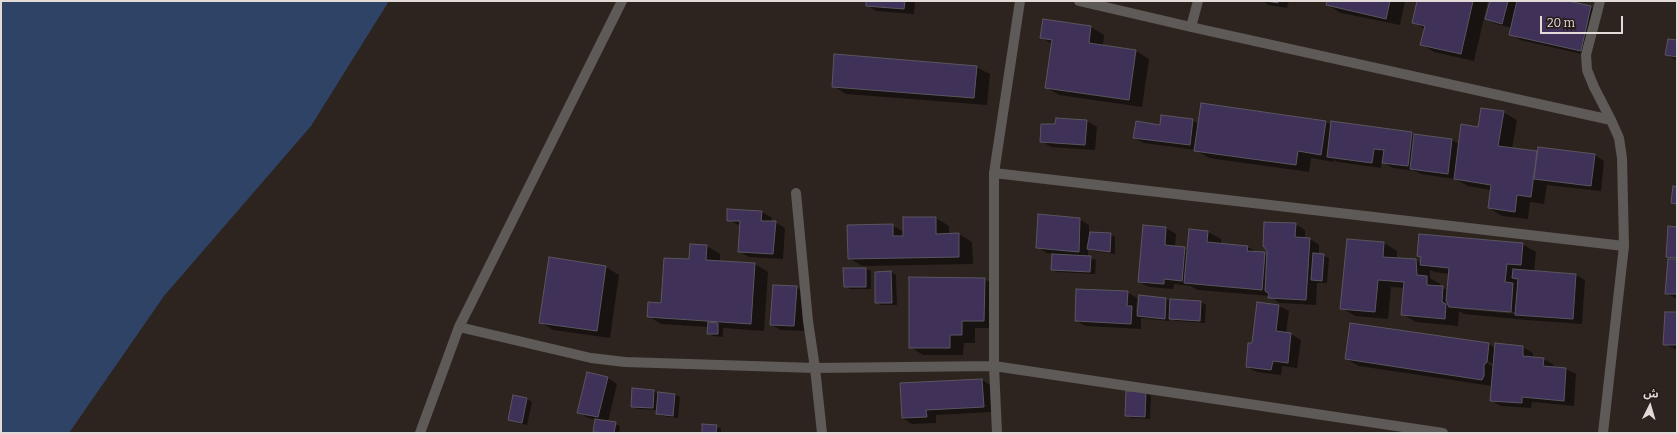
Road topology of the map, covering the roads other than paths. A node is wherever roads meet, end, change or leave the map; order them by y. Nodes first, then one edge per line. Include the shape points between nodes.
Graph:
1 (622, 1) edge
2 (1020, 1) edge
3 (1079, 1) edge
4 (1198, 1) edge
5 (1600, 1) edge
6 (1191, 27) junction
7 (1611, 120) junction
8 (994, 174) junction
9 (796, 193) dead end
10 (1624, 246) junction
11 (459, 327) junction
12 (994, 366) junction
13 (816, 368) junction
14 (420, 433) edge
15 (822, 433) edge
16 (997, 433) edge
17 (1443, 433) edge
18 (1603, 433) edge

1 - 11 street
2 - 8 street
3 - 6 street
4 - 6 street
5 - 7 street via 1586,55 1587,70
6 - 7 street
7 - 10 street via 1619,138 1622,158
8 - 10 street
8 - 12 street
9 - 13 street via 808,321
10 - 18 street
11 - 13 street via 591,358 625,362
11 - 14 street
12 - 13 street
12 - 16 street
12 - 17 street
13 - 15 street

